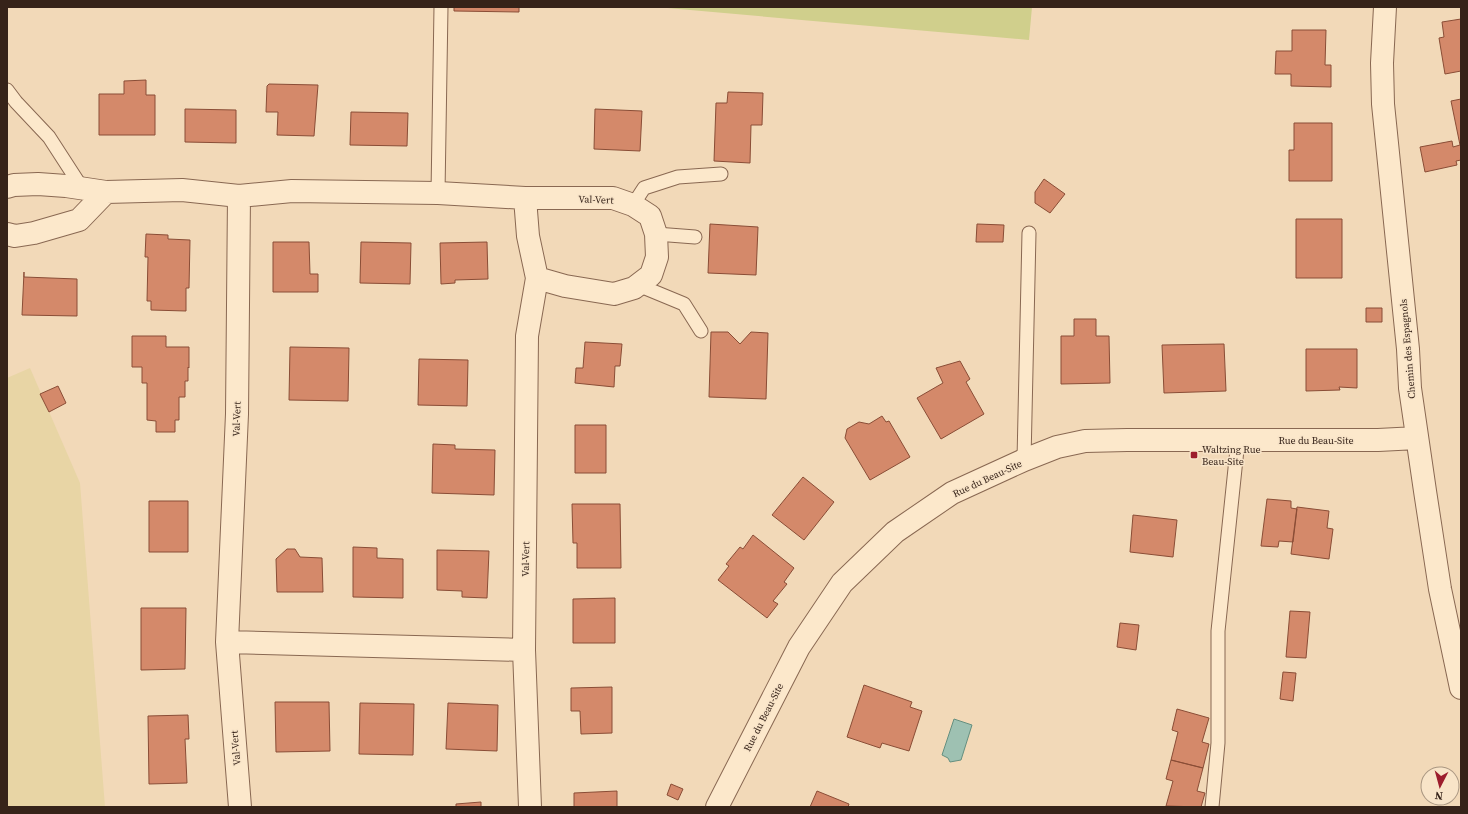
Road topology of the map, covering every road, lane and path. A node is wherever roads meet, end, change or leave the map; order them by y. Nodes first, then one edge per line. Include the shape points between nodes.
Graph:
1 (441, 7) edge
2 (1385, 7) edge
3 (7, 90) edge
4 (721, 174) dead end
5 (7, 186) edge
6 (82, 188) junction
7 (106, 192) junction
8 (438, 193) junction
9 (239, 196) junction
10 (525, 198) junction
11 (633, 205) junction
12 (1029, 233) dead end
13 (7, 234) edge
14 (656, 234) junction
15 (695, 237) dead end
16 (537, 278) junction
17 (638, 285) junction
18 (702, 332) dead end
19 (1417, 438) junction
20 (1238, 440) junction
21 (1024, 460) junction
22 (226, 642) junction
23 (524, 650) junction
24 (1461, 688) edge
25 (240, 807) edge
26 (530, 807) edge
27 (716, 807) edge
28 (1212, 807) edge

1 - 8 lane
2 - 19 street, Chemin des Espagnols via 1383,104
3 - 6 lane via 50,138
4 - 11 lane via 678,177 644,188
5 - 6 street, Val-Vert via 38,184
6 - 7 street, Val-Vert
7 - 9 street, Val-Vert via 182,190
7 - 13 street via 79,220 34,233 15,236
8 - 9 street, Val-Vert via 292,191
8 - 10 street, Val-Vert
9 - 22 street, Val-Vert via 237,414
10 - 11 street, Val-Vert via 613,198
10 - 16 street, Val-Vert via 528,236
11 - 14 street, Val-Vert via 650,216
12 - 21 lane
14 - 15 lane
14 - 17 street, Val-Vert via 657,256 651,275
16 - 17 street, Val-Vert via 565,286 614,294
16 - 23 street, Val-Vert via 527,336
17 - 18 lane via 684,304
19 - 20 street, Rue du Beau-Site
19 - 24 street, Chemin des Espagnols via 1440,588
20 - 21 street, Rue du Beau-Site via 1085,441 1057,447
20 - 28 lane via 1218,631 1218,743
21 - 27 street, Rue du Beau-Site via 952,493 895,532 842,584 799,647
22 - 23 street
22 - 25 street, Val-Vert
23 - 26 street, Val-Vert

